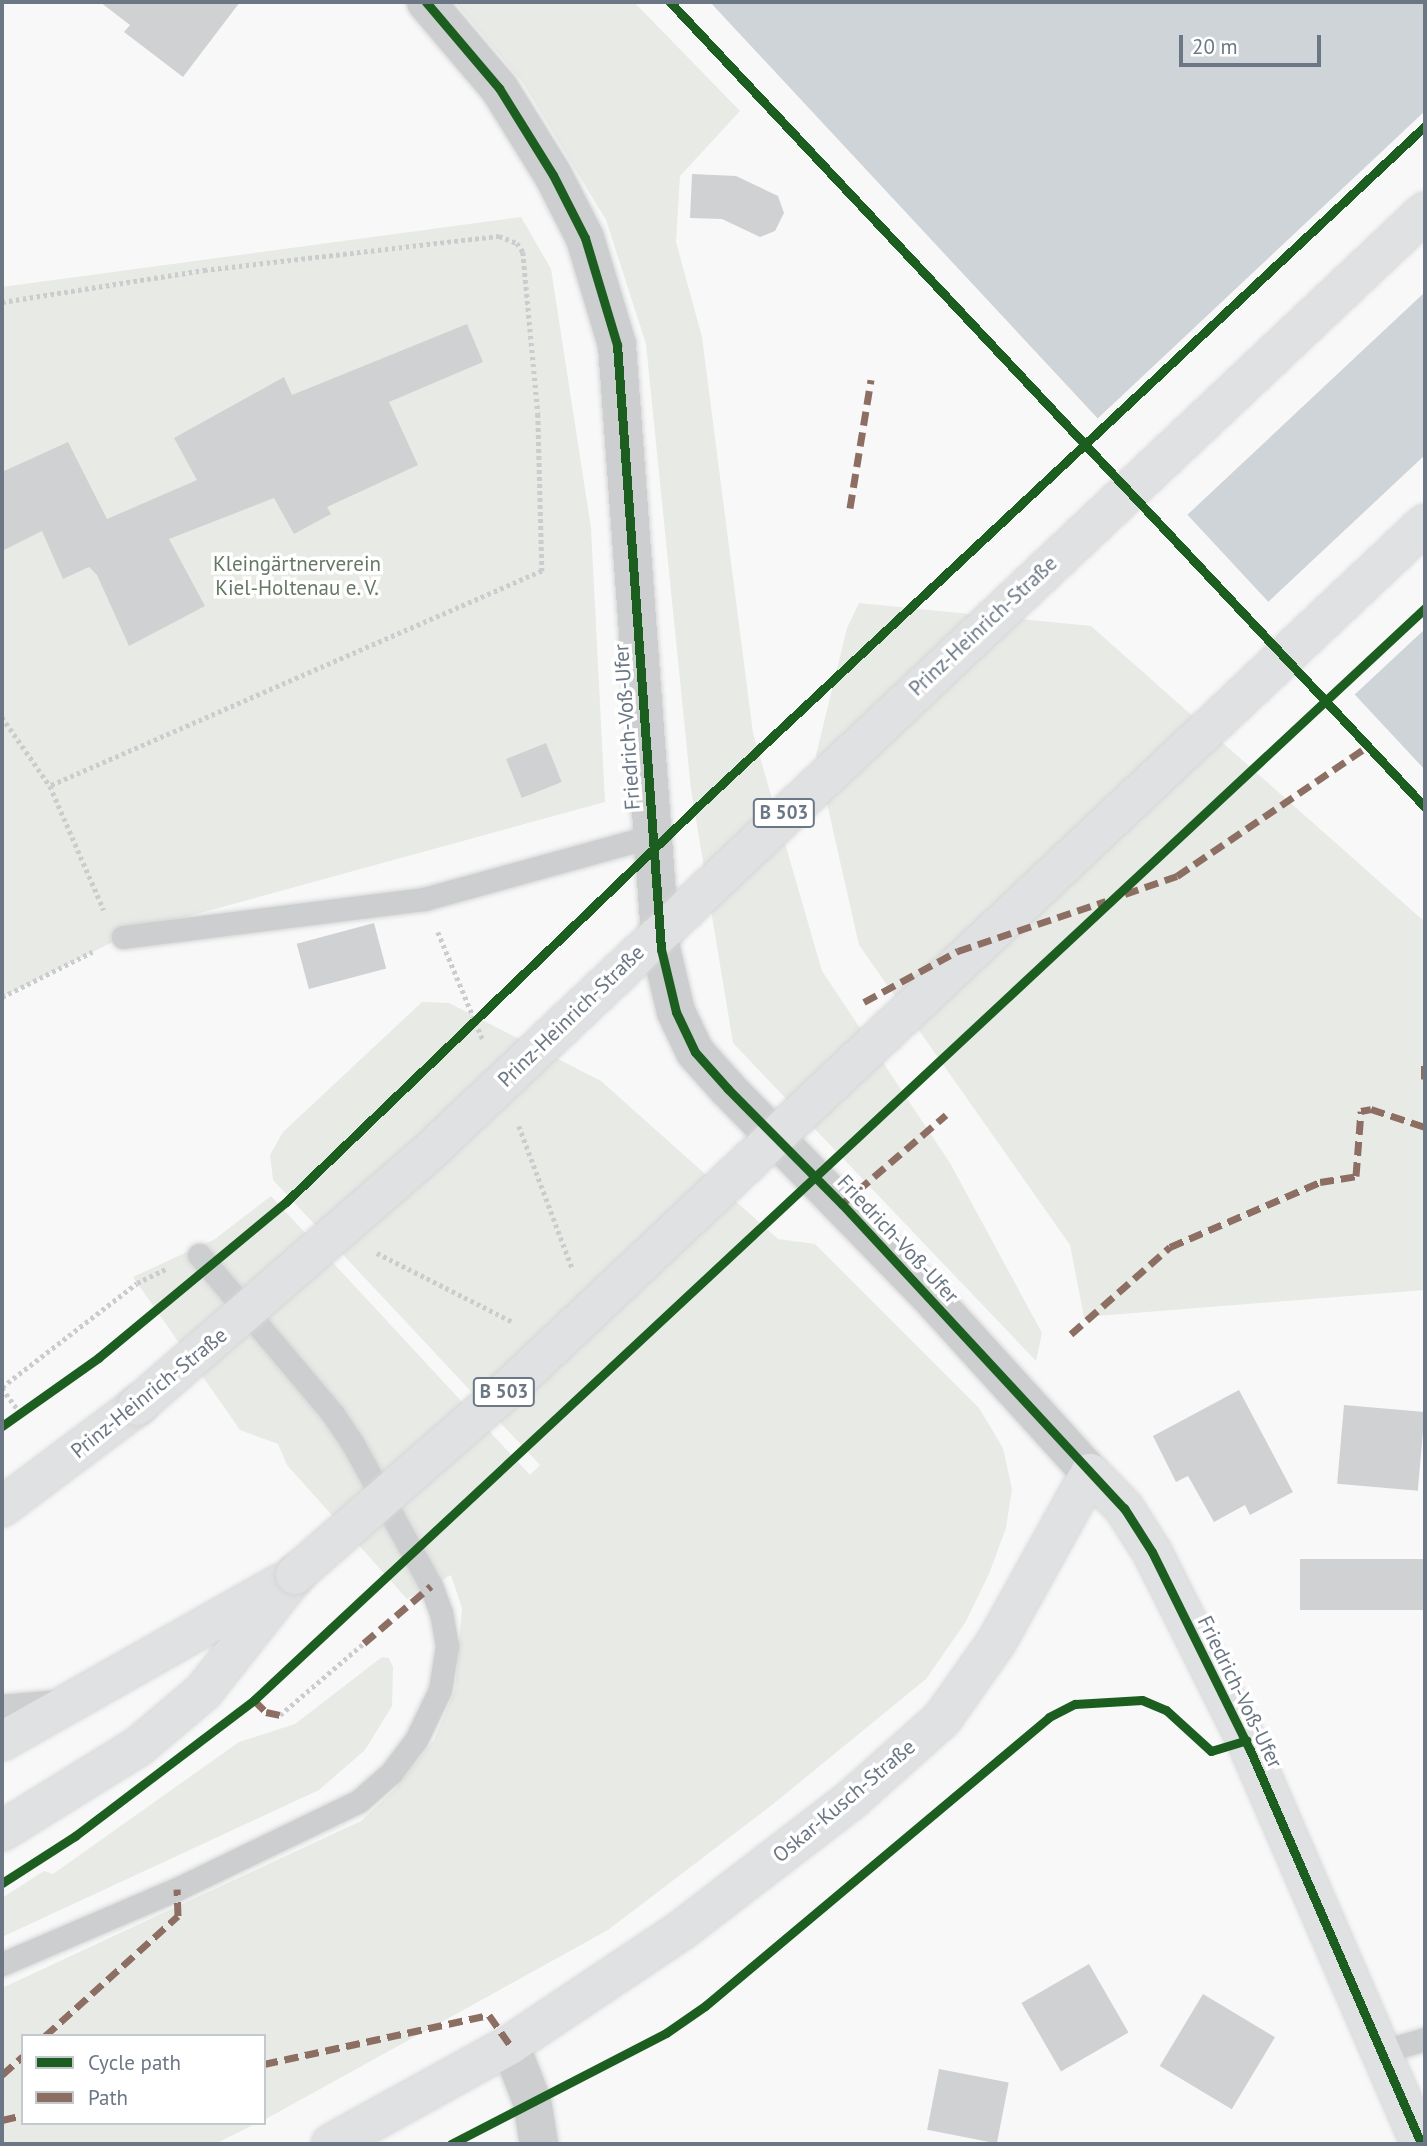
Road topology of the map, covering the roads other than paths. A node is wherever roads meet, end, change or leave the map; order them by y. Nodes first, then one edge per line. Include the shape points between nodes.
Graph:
1 (426, 2) edge
2 (1425, 212) edge
3 (1425, 524) edge
4 (652, 836) junction
5 (123, 937) road end
6 (199, 1255) dead end
7 (1081, 1464) junction
8 (5, 1509) edge
9 (295, 1575) junction
10 (76, 1699) junction
11 (2, 1706) edge
12 (2, 1741) edge
13 (2, 1831) edge
14 (2, 1964) edge
15 (1425, 2039) edge
16 (510, 2045) junction
17 (1381, 2052) junction
18 (331, 2144) edge
19 (539, 2144) edge
20 (1421, 2144) edge

1 - 4 street, Friedrich-Voß-Ufer via 499,88 529,132 585,237 603,290 617,345 626,433
2 - 8 main road, Prinz-Heinrich-Straße / B 503, bridge via 430,1150 137,1406
3 - 9 main road, B 503, bridge via 511,1386
4 - 5 lane via 424,899
4 - 7 street, Friedrich-Voß-Ufer via 661,949 676,1012 695,1052 925,1292
6 - 14 lane via 333,1414 359,1456 431,1586 441,1613 447,1646 440,1690 416,1740 391,1773 359,1801 177,1889
7 - 16 main road, Oskar-Kusch-Straße via 997,1641 942,1718 851,1800 683,1929
7 - 17 main road, Friedrich-Voß-Ufer via 1124,1508 1152,1552 1250,1749
9 - 10 main road, B 503
9 - 13 main road, B 503 via 203,1692 139,1746
10 - 11 lane
10 - 12 main road, B 503
15 - 17 lane
16 - 18 main road, Oskar-Kusch-Straße
16 - 19 street via 532,2101
17 - 20 main road, Friedrich-Voß-Ufer

